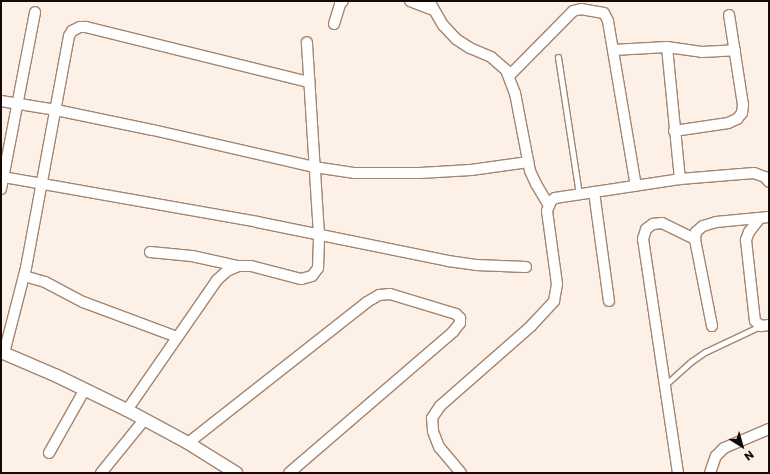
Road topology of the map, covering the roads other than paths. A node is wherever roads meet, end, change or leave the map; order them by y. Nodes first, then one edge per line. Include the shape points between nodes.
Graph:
1 (343, 1) edge
2 (410, 1) edge
3 (432, 5) edge
4 (35, 12) dead end
5 (729, 15) dead end
6 (334, 24) dead end
7 (307, 42) dead end
8 (667, 47) junction
9 (613, 50) junction
10 (734, 50) junction
11 (558, 57) dead end
12 (509, 76) junction
13 (309, 82) junction
14 (1, 101) edge
15 (18, 103) junction
16 (56, 110) junction
17 (674, 131) junction
18 (528, 162) junction
19 (314, 167) junction
20 (3, 177) junction
21 (680, 179) junction
22 (769, 182) edge
23 (41, 184) junction
24 (636, 186) junction
25 (1, 189) edge
26 (594, 192) junction
27 (579, 194) junction
28 (548, 204) junction
29 (764, 217) edge
30 (319, 235) junction
31 (695, 239) junction
32 (150, 252) dead end
33 (238, 266) junction
34 (526, 267) dead end
35 (24, 276) junction
36 (609, 301) dead end
37 (765, 325) edge
38 (712, 326) dead end
39 (176, 338) junction
40 (2, 352) edge
41 (665, 385) junction
42 (85, 389) junction
43 (127, 410) junction
44 (144, 420) junction
45 (769, 429) edge
46 (188, 443) junction
47 (49, 453) dead end
48 (101, 473) edge
49 (236, 473) edge
50 (289, 473) edge
51 (461, 473) edge
52 (678, 473) edge
53 (710, 473) edge

1 - 6 street
2 - 3 street
3 - 12 street via 443,25 456,39 500,63
4 - 15 street
5 - 10 street
7 - 13 street
8 - 9 street
8 - 10 street via 702,52
8 - 17 street
9 - 12 street via 607,16 604,13 577,9
9 - 24 street
10 - 17 street via 743,105 740,116 728,124
11 - 27 lane
12 - 18 street via 516,94
13 - 16 street via 80,27 72,31 70,36
13 - 19 street
14 - 15 street
15 - 16 street
15 - 20 street
16 - 19 street
16 - 23 street
17 - 21 street
18 - 19 street via 471,170 420,173 354,173
18 - 28 street via 533,178
19 - 30 street
20 - 23 street
20 - 25 street
21 - 22 street via 754,172
21 - 24 street
23 - 30 street
23 - 35 street
24 - 26 street
26 - 27 street
26 - 36 street
27 - 28 street via 555,198
28 - 51 street via 558,284 554,301 530,326 440,406 432,418 433,431 439,447
29 - 31 street via 716,222 703,226 696,232
29 - 37 street via 749,232 746,240 755,320
30 - 33 street via 319,264 315,273 308,278 294,278 251,266
30 - 34 street via 448,262
31 - 38 street
31 - 41 street via 662,223 653,224 646,229 643,239
32 - 33 street via 192,256
33 - 39 street via 217,280
35 - 39 street via 46,282 83,302
35 - 40 street
37 - 41 lane via 705,352
39 - 43 street
40 - 42 street
41 - 52 street
42 - 43 street
42 - 47 street
43 - 44 street
44 - 46 street
44 - 48 street
45 - 53 street via 724,448 716,456
46 - 49 street
46 - 50 street via 379,295 390,294 456,314 460,318 460,323 453,332

